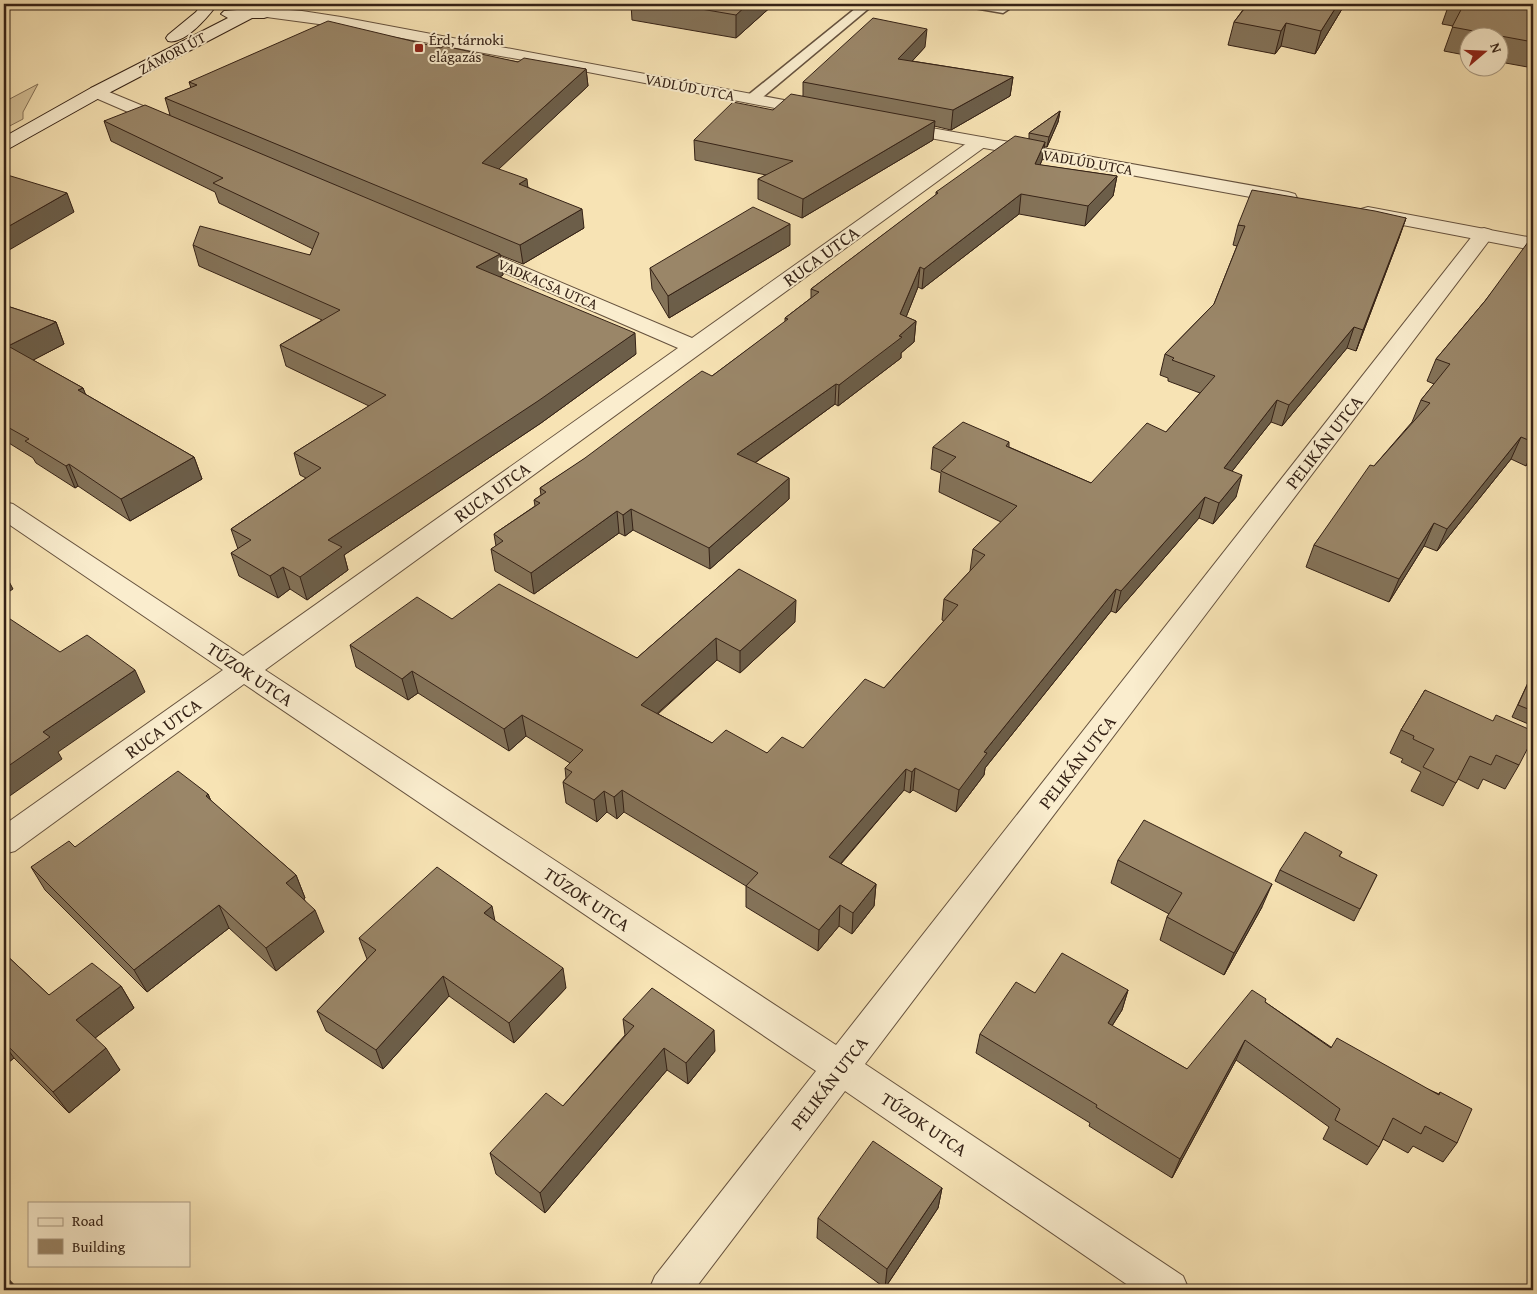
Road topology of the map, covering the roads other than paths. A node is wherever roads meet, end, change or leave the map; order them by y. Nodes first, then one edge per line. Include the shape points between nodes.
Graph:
1 (293, 4) edge
2 (320, 4) edge
3 (868, 4) edge
4 (974, 4) edge
5 (207, 5) edge
6 (1003, 9) dead end
7 (264, 13) junction
8 (246, 15) junction
9 (466, 44) junction
10 (97, 92) junction
11 (752, 99) junction
12 (828, 114) edge
13 (885, 124) edge
14 (187, 130) edge
15 (980, 142) junction
16 (4, 144) edge
17 (1309, 202) edge
18 (1348, 209) edge
19 (1484, 234) junction
20 (450, 242) edge
21 (1533, 244) edge
22 (694, 347) junction
23 (4, 510) edge
24 (244, 670) junction
25 (4, 842) edge
26 (841, 1068) junction
27 (669, 1290) edge
28 (1168, 1290) edge

1 - 7 street
2 - 9 street, VADLÚD UTCA
3 - 11 lane
4 - 6 lane
5 - 8 street via 222,13
5 - 10 street, ZÁMORI ÚT via 202,15 188,28
7 - 8 street
7 - 9 street, VADLÚD UTCA via 316,17
8 - 10 street, ZÁMORI ÚT
9 - 11 street, VADLÚD UTCA
10 - 14 street
10 - 16 street, ZÁMORI ÚT
11 - 12 street, VADLÚD UTCA
13 - 15 street, VADLÚD UTCA
15 - 17 street, VADLÚD UTCA
15 - 22 street, RUCA UTCA
18 - 19 street
19 - 21 street
19 - 26 street, PELIKÁN UTCA
20 - 22 street, VADKACSA UTCA
22 - 24 street, RUCA UTCA
23 - 24 street, TÚZOK UTCA
24 - 25 street, RUCA UTCA
24 - 26 street, TÚZOK UTCA
26 - 27 street, PELIKÁN UTCA
26 - 28 street, TÚZOK UTCA

